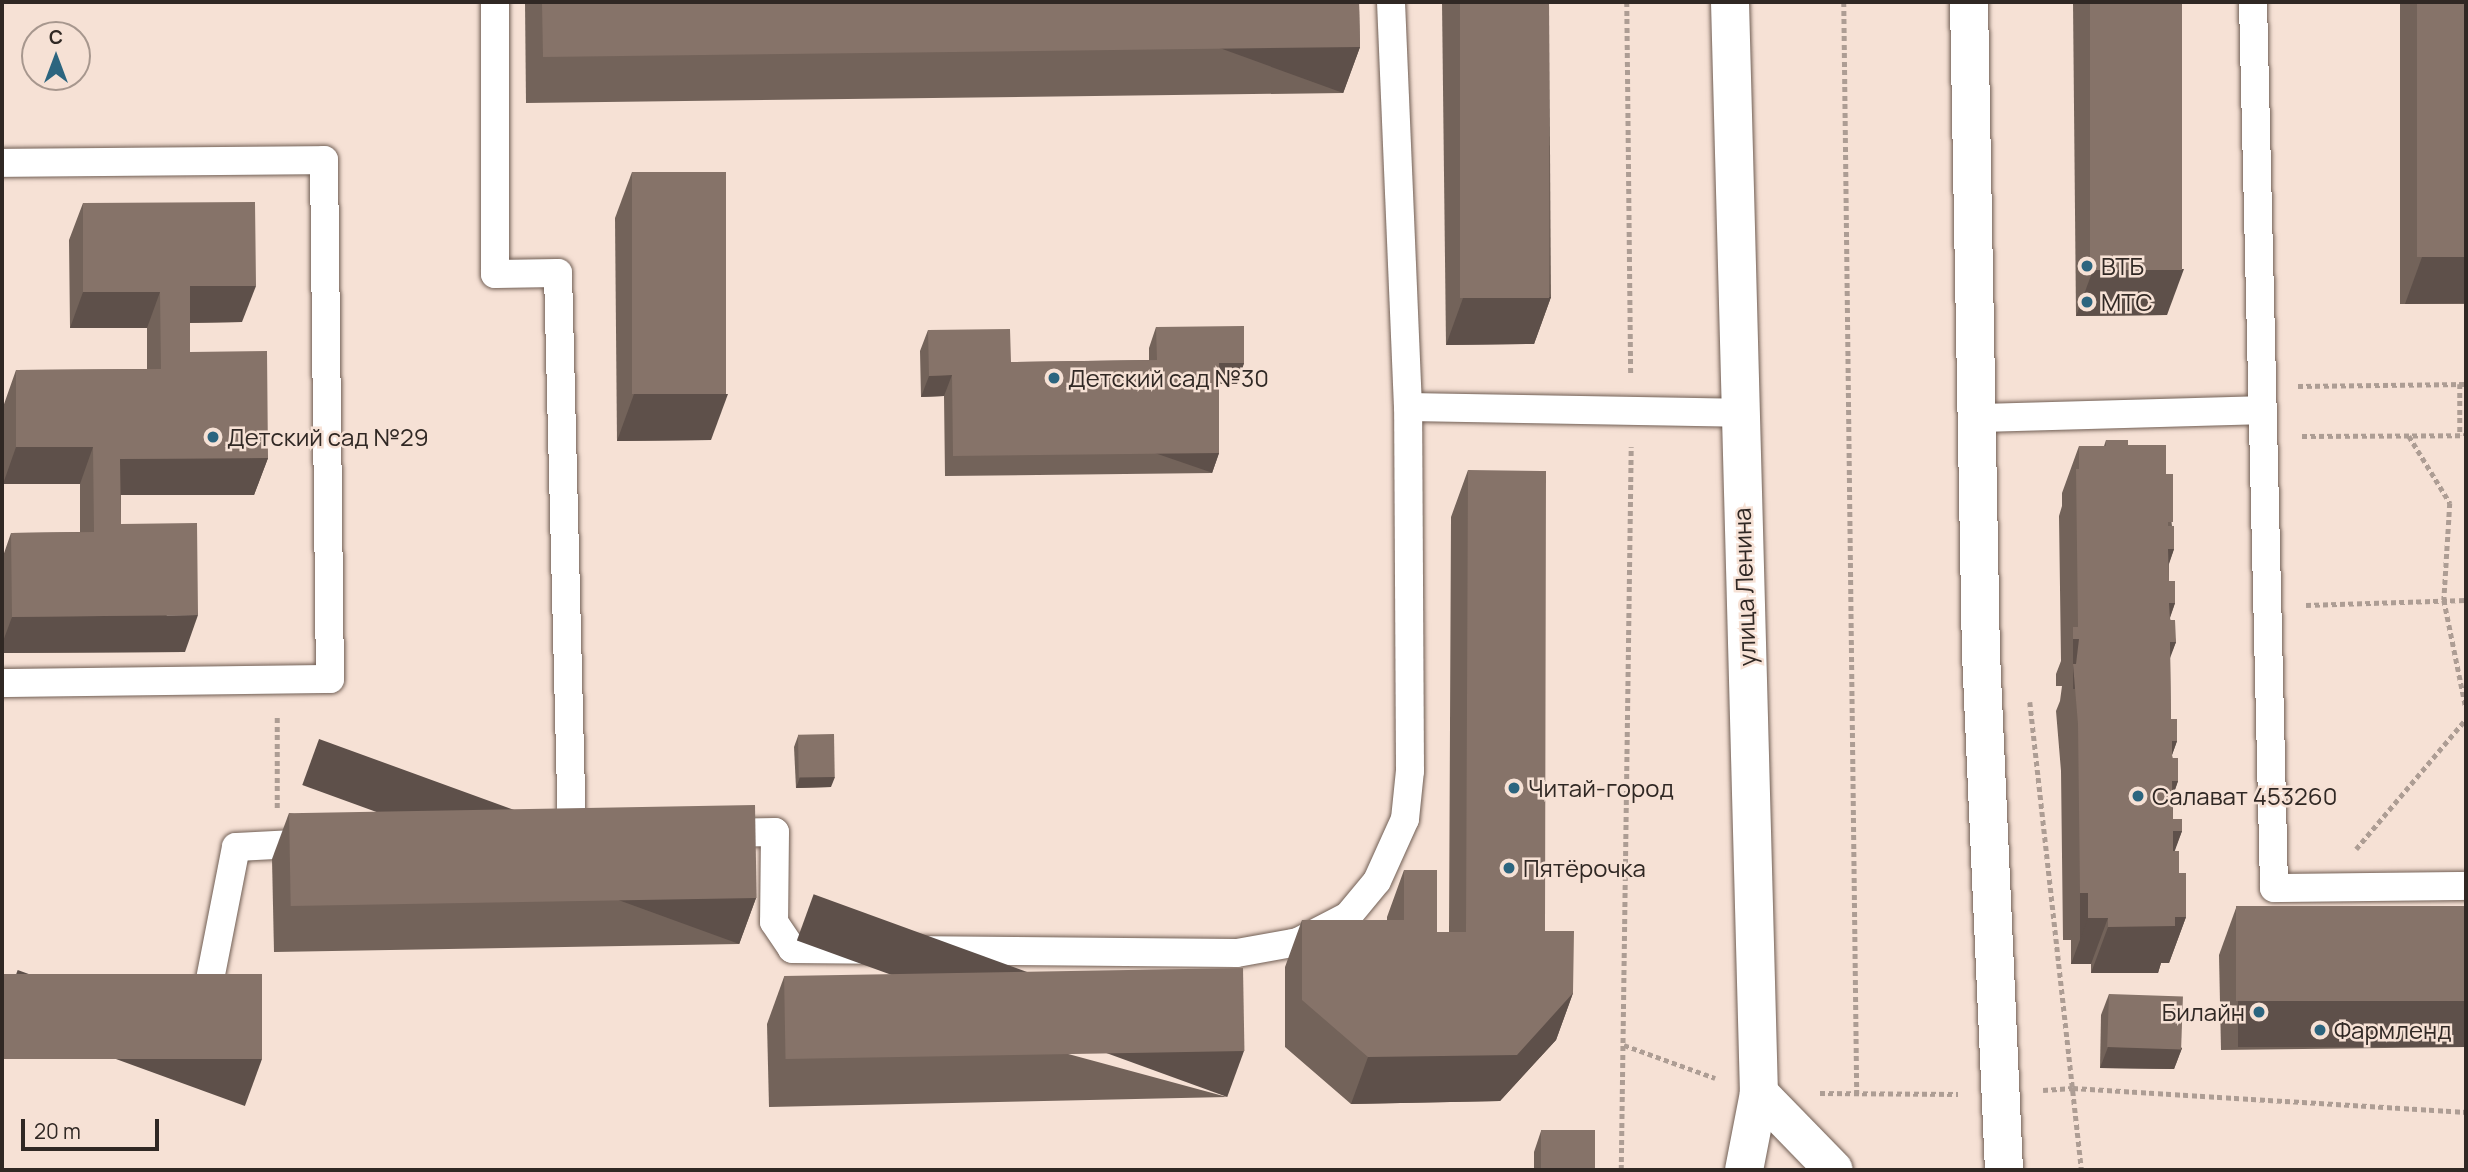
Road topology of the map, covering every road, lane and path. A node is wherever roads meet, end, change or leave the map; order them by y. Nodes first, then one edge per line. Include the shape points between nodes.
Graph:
1 (495, 2) edge
2 (1391, 2) edge
3 (1627, 2) edge
4 (1730, 2) edge
5 (1844, 2) edge
6 (1969, 2) edge
7 (2253, 2) edge
8 (2, 163) edge
9 (2463, 384) edge
10 (1408, 407) junction
11 (1631, 409) junction
12 (2262, 411) junction
13 (1739, 413) junction
14 (1977, 418) junction
15 (2463, 435) edge
16 (2409, 436) junction
17 (2444, 600) junction
18 (2466, 600) edge
19 (2267, 606) junction
20 (278, 679) junction
21 (2, 683) edge
22 (2028, 691) dead end
23 (2466, 708) edge
24 (2466, 719) edge
25 (694, 833) edge
26 (572, 834) edge
27 (344, 842) edge
28 (277, 845) junction
29 (2466, 886) edge
30 (2325, 887) junction
31 (164, 1006) edge
32 (1624, 1045) junction
33 (2073, 1087) junction
34 (1759, 1093) junction
35 (1857, 1094) junction
36 (2002, 1094) junction
37 (2466, 1112) edge
38 (1622, 1170) edge
39 (1744, 1170) edge
40 (1834, 1170) edge
41 (2004, 1170) edge
42 (2082, 1170) edge

1 - 26 lane via 495,274 558,273
2 - 10 lane
3 - 11 path
4 - 13 street, улица Ленина
5 - 35 path
6 - 14 street
7 - 12 lane
8 - 20 lane via 324,160 330,678
9 - 12 path
9 - 15 path
10 - 11 lane
10 - 25 lane via 1410,771 1405,820 1377,881 1349,916 1298,942 1237,953 792,949 774,922 775,832
11 - 13 lane
11 - 32 path
12 - 14 lane
12 - 16 path
12 - 19 lane
13 - 34 street, улица Ленина
14 - 36 street via 1981,654
15 - 16 path
16 - 17 path via 2450,503
17 - 18 path
17 - 19 path
17 - 23 path
19 - 30 lane via 2274,888
20 - 21 lane
20 - 28 path
22 - 33 path
24 - 30 path
27 - 28 lane
28 - 31 lane via 236,847 205,1005
29 - 30 lane
32 - 34 path
32 - 38 path
33 - 36 path
33 - 37 path
33 - 42 path
34 - 35 path
34 - 39 street, улица Ленина
34 - 40 street
35 - 36 path
36 - 41 street

